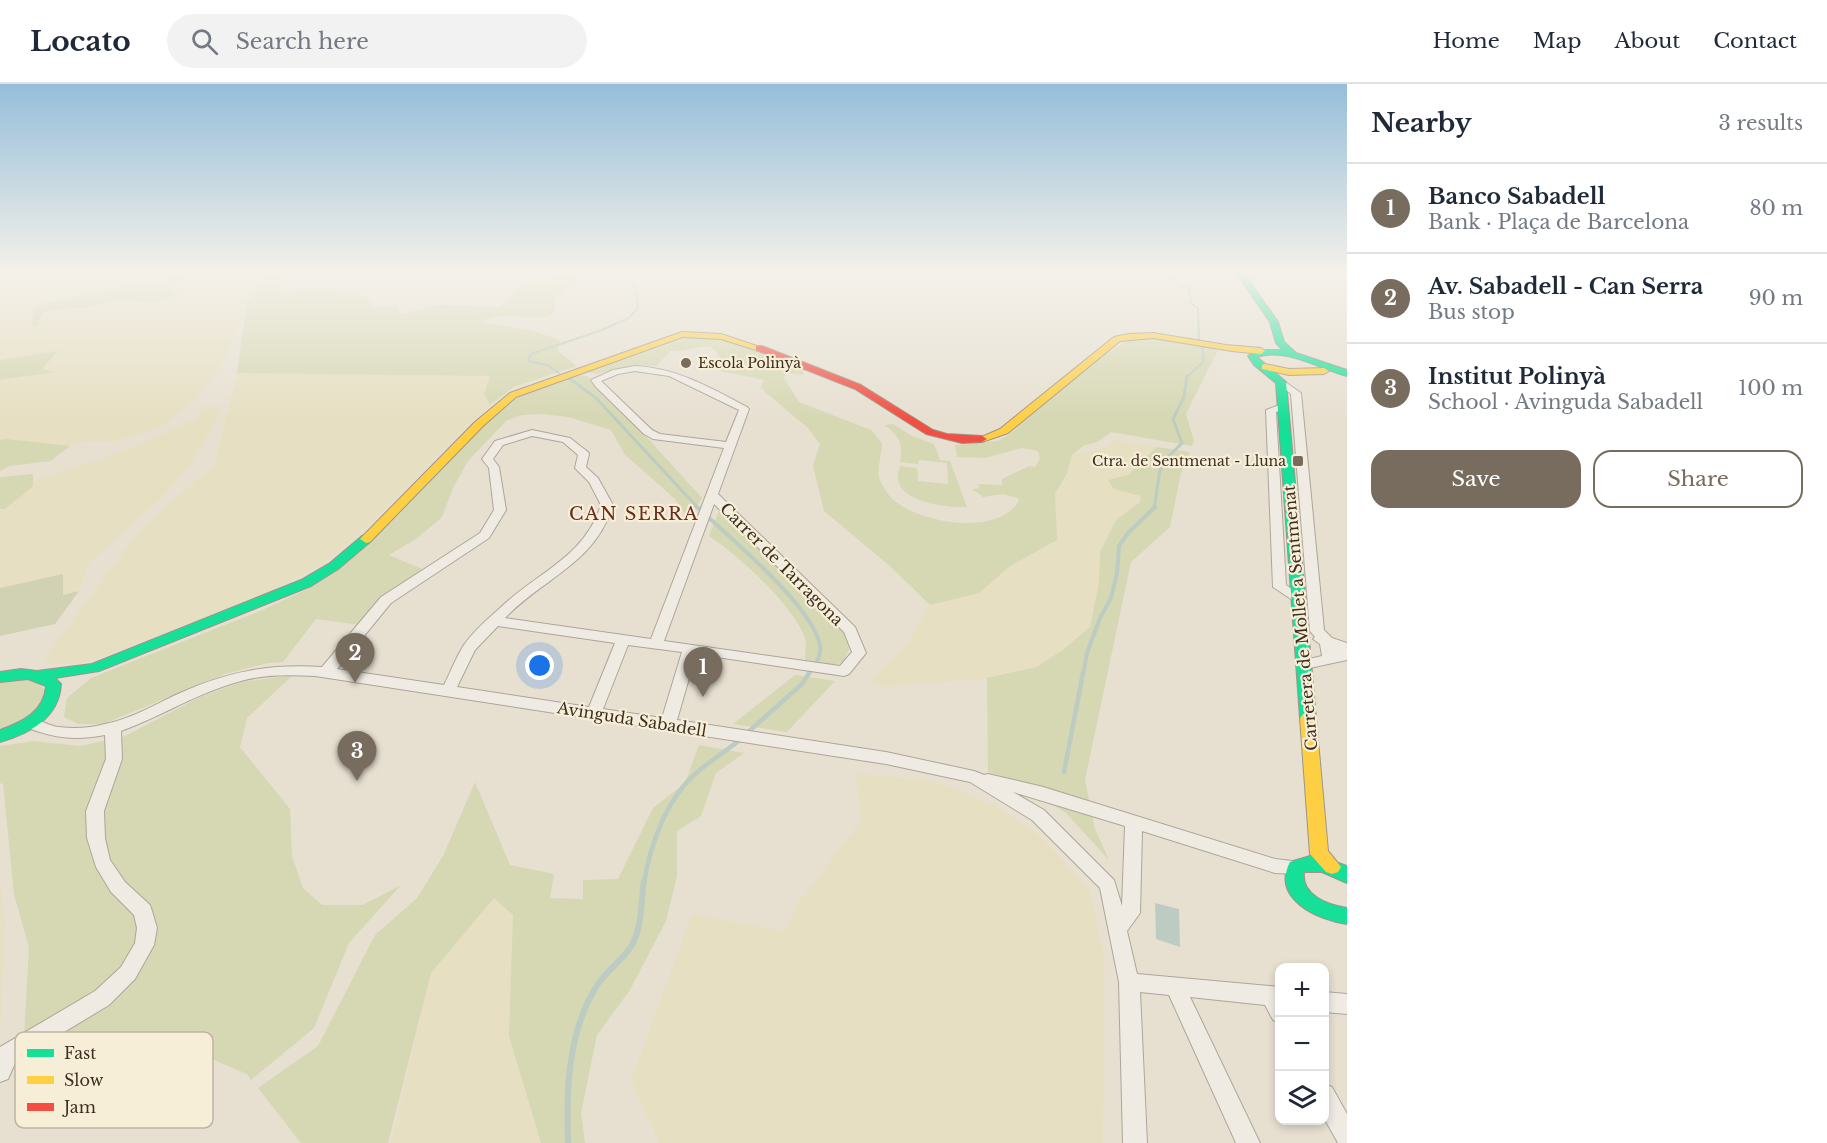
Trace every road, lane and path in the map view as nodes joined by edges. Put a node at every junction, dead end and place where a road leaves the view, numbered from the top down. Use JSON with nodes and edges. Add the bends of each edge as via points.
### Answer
{"nodes":[{"id":1,"x":1273,"y":320,"type":"edge"},
{"id":2,"x":1265,"y":351,"type":"junction"},
{"id":3,"x":1306,"y":366,"type":"junction"},
{"id":4,"x":1347,"y":373,"type":"edge"},
{"id":5,"x":1285,"y":377,"type":"junction"},
{"id":6,"x":730,"y":446,"type":"junction"},
{"id":7,"x":712,"y":495,"type":"junction"},
{"id":8,"x":494,"y":621,"type":"junction"},
{"id":9,"x":1302,"y":633,"type":"junction"},
{"id":10,"x":623,"y":640,"type":"junction"},
{"id":11,"x":1327,"y":641,"type":"junction"},
{"id":12,"x":656,"y":644,"type":"junction"},
{"id":13,"x":1347,"y":648,"type":"edge"},
{"id":14,"x":690,"y":649,"type":"junction"},
{"id":15,"x":1347,"y":655,"type":"edge"},
{"id":16,"x":1330,"y":659,"type":"junction"},
{"id":17,"x":1305,"y":664,"type":"junction"},
{"id":18,"x":94,"y":668,"type":"junction"},
{"id":19,"x":326,"y":672,"type":"junction"},
{"id":20,"x":39,"y":675,"type":"junction"},
{"id":21,"x":0,"y":677,"type":"edge"},
{"id":22,"x":448,"y":691,"type":"junction"},
{"id":23,"x":53,"y":697,"type":"junction"},
{"id":24,"x":594,"y":713,"type":"junction"},
{"id":25,"x":30,"y":723,"type":"junction"},
{"id":26,"x":668,"y":724,"type":"junction"},
{"id":27,"x":113,"y":729,"type":"junction"},
{"id":28,"x":0,"y":736,"type":"edge"},
{"id":29,"x":974,"y":777,"type":"junction"},
{"id":30,"x":1134,"y":822,"type":"junction"},
{"id":31,"x":1305,"y":866,"type":"junction"},
{"id":32,"x":1347,"y":875,"type":"edge"},
{"id":33,"x":1328,"y":913,"type":"junction"},
{"id":34,"x":1347,"y":916,"type":"edge"},
{"id":35,"x":1118,"y":928,"type":"junction"},
{"id":36,"x":1347,"y":930,"type":"edge"},
{"id":37,"x":1129,"y":982,"type":"junction"},
{"id":38,"x":1176,"y":987,"type":"junction"},
{"id":39,"x":1275,"y":1002,"type":"edge"},
{"id":40,"x":1329,"y":1002,"type":"edge"},
{"id":41,"x":1347,"y":1004,"type":"edge"},
{"id":42,"x":50,"y":1032,"type":"edge"},
{"id":43,"x":1329,"y":1104,"type":"edge"},
{"id":44,"x":1347,"y":1136,"type":"edge"},
{"id":45,"x":1135,"y":1142,"type":"edge"},
{"id":46,"x":1248,"y":1143,"type":"edge"}],
"edges":[{"from":1,"to":2,"type":"main road"},
{"from":2,"to":3,"type":"main road","via":[[1293,355]]},
{"from":2,"to":5,"type":"main road","via":[[1264,367]]},
{"from":2,"to":18,"type":"main road","via":[[1154,335],[1122,337],[1004,431],[986,439],[967,441],[928,434],[857,387],[736,339],[705,333],[675,337],[513,395],[479,424],[360,545],[316,578]]},
{"from":3,"to":4,"type":"main road"},
{"from":3,"to":5,"type":"main road"},
{"from":5,"to":9,"type":"main road","name":"Carretera de Mollet a Sentmenat","via":[[1282,407]]},
{"from":5,"to":11,"type":"street","via":[[1296,393],[1317,631]]},
{"from":6,"to":6,"type":"street","via":[[744,409],[663,370],[631,368],[596,380],[657,437]]},
{"from":6,"to":7,"type":"street"},
{"from":7,"to":12,"type":"street"},
{"from":7,"to":14,"type":"street","name":"Carrer de Tarragona","via":[[849,630],[859,653],[844,671]]},
{"from":8,"to":10,"type":"street","name":"Carrer de Tarragona"},
{"from":8,"to":19,"type":"street","via":[[585,547],[601,524],[607,505],[594,480],[579,468],[584,454],[566,440],[532,433],[498,443],[487,459],[494,467],[500,510],[485,535],[386,600]]},
{"from":8,"to":22,"type":"street","via":[[469,648]]},
{"from":9,"to":11,"type":"street"},
{"from":9,"to":17,"type":"main road","name":"Carretera de Mollet a Sentmenat"},
{"from":10,"to":12,"type":"street","name":"Carrer de Tarragona"},
{"from":10,"to":24,"type":"street"},
{"from":11,"to":13,"type":"street"},
{"from":11,"to":16,"type":"street"},
{"from":12,"to":14,"type":"street","name":"Carrer de Tarragona"},
{"from":14,"to":26,"type":"street"},
{"from":15,"to":16,"type":"street"},
{"from":16,"to":17,"type":"street"},
{"from":17,"to":31,"type":"main road","name":"Carretera de Mollet a Sentmenat"},
{"from":18,"to":20,"type":"main road"},
{"from":18,"to":23,"type":"main road"},
{"from":19,"to":22,"type":"street","name":"Avinguda Sabadell"},
{"from":19,"to":27,"type":"street","name":"Avinguda Sabadell","via":[[290,670],[237,676]]},
{"from":20,"to":21,"type":"main road"},
{"from":20,"to":23,"type":"main road","via":[[54,684]]},
{"from":22,"to":24,"type":"street","name":"Avinguda Sabadell"},
{"from":23,"to":25,"type":"main road"},
{"from":24,"to":26,"type":"street","name":"Avinguda Sabadell"},
{"from":25,"to":27,"type":"street","name":"Avinguda Sabadell","via":[[79,735]]},
{"from":25,"to":28,"type":"main road"},
{"from":26,"to":29,"type":"street","name":"Avinguda Sabadell","via":[[886,758]]},
{"from":27,"to":42,"type":"street","via":[[114,759],[95,811],[96,838],[102,862],[118,887],[143,910],[147,928],[144,945],[128,974],[102,998]]},
{"from":29,"to":30,"type":"street","via":[[1043,793]]},
{"from":29,"to":35,"type":"street","name":"Avinguda Sabadell","via":[[1038,815],[1108,885]]},
{"from":30,"to":31,"type":"street","via":[[1275,866]]},
{"from":30,"to":35,"type":"street","via":[[1131,913]]},
{"from":31,"to":32,"type":"main road","via":[[1332,867]]},
{"from":31,"to":33,"type":"main road","via":[[1299,892]]},
{"from":33,"to":34,"type":"main road"},
{"from":33,"to":36,"type":"main road"},
{"from":35,"to":37,"type":"street","name":"Avinguda Sabadell"},
{"from":37,"to":38,"type":"street"},
{"from":37,"to":45,"type":"street","name":"Avinguda Sabadell"},
{"from":38,"to":39,"type":"street"},
{"from":38,"to":46,"type":"street"},
{"from":40,"to":41,"type":"street"},
{"from":43,"to":44,"type":"street"}]}
